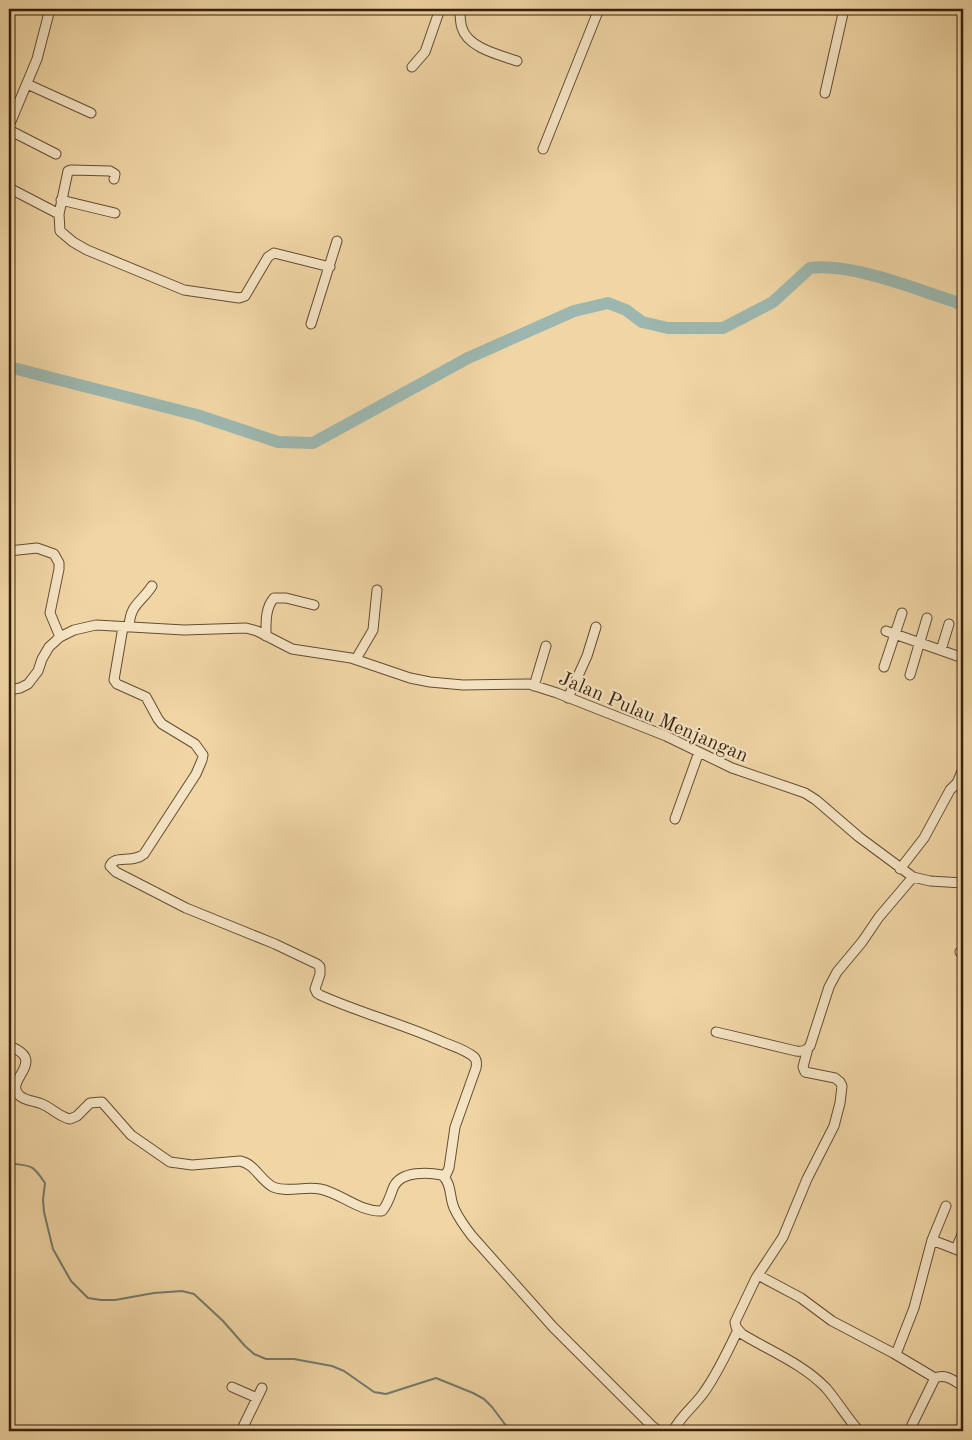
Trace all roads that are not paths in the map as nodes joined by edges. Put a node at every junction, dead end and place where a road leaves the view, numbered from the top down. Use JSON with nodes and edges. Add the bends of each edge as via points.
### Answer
{"nodes":[{"id":1,"x":50,"y":9,"type":"edge"},
{"id":2,"x":440,"y":9,"type":"edge"},
{"id":3,"x":460,"y":9,"type":"edge"},
{"id":4,"x":600,"y":9,"type":"edge"},
{"id":5,"x":844,"y":9,"type":"edge"},
{"id":6,"x":517,"y":61,"type":"dead end"},
{"id":7,"x":412,"y":67,"type":"dead end"},
{"id":8,"x":26,"y":84,"type":"junction"},
{"id":9,"x":825,"y":93,"type":"dead end"},
{"id":10,"x":91,"y":114,"type":"dead end"},
{"id":11,"x":9,"y":126,"type":"edge"},
{"id":12,"x":9,"y":130,"type":"edge"},
{"id":13,"x":543,"y":149,"type":"dead end"},
{"id":14,"x":56,"y":154,"type":"dead end"},
{"id":15,"x":114,"y":179,"type":"dead end"},
{"id":16,"x":9,"y":188,"type":"edge"},
{"id":17,"x":61,"y":200,"type":"junction"},
{"id":18,"x":115,"y":213,"type":"dead end"},
{"id":19,"x":59,"y":214,"type":"junction"},
{"id":20,"x":337,"y":241,"type":"dead end"},
{"id":21,"x":330,"y":267,"type":"junction"},
{"id":22,"x":311,"y":324,"type":"dead end"},
{"id":23,"x":9,"y":550,"type":"edge"},
{"id":24,"x":152,"y":586,"type":"dead end"},
{"id":25,"x":377,"y":590,"type":"dead end"},
{"id":26,"x":314,"y":605,"type":"dead end"},
{"id":27,"x":902,"y":613,"type":"dead end"},
{"id":28,"x":927,"y":618,"type":"dead end"},
{"id":29,"x":948,"y":624,"type":"dead end"},
{"id":30,"x":126,"y":627,"type":"junction"},
{"id":31,"x":596,"y":627,"type":"dead end"},
{"id":32,"x":890,"y":633,"type":"junction"},
{"id":33,"x":266,"y":636,"type":"junction"},
{"id":34,"x":60,"y":637,"type":"junction"},
{"id":35,"x":919,"y":643,"type":"junction"},
{"id":36,"x":546,"y":646,"type":"dead end"},
{"id":37,"x":941,"y":650,"type":"junction"},
{"id":38,"x":963,"y":658,"type":"edge"},
{"id":39,"x":356,"y":659,"type":"junction"},
{"id":40,"x":884,"y":667,"type":"dead end"},
{"id":41,"x":910,"y":675,"type":"dead end"},
{"id":42,"x":534,"y":686,"type":"junction"},
{"id":43,"x":9,"y":690,"type":"edge"},
{"id":44,"x":568,"y":698,"type":"junction"},
{"id":45,"x":699,"y":752,"type":"junction"},
{"id":46,"x":963,"y":770,"type":"edge"},
{"id":47,"x":675,"y":819,"type":"dead end"},
{"id":48,"x":900,"y":869,"type":"junction"},
{"id":49,"x":913,"y":877,"type":"junction"},
{"id":50,"x":963,"y":883,"type":"edge"},
{"id":51,"x":716,"y":1032,"type":"dead end"},
{"id":52,"x":9,"y":1046,"type":"edge"},
{"id":53,"x":808,"y":1048,"type":"junction"},
{"id":54,"x":445,"y":1178,"type":"junction"},
{"id":55,"x":946,"y":1206,"type":"dead end"},
{"id":56,"x":963,"y":1232,"type":"edge"},
{"id":57,"x":932,"y":1240,"type":"junction"},
{"id":58,"x":960,"y":1251,"type":"edge"},
{"id":59,"x":758,"y":1275,"type":"junction"},
{"id":60,"x":738,"y":1330,"type":"junction"},
{"id":61,"x":896,"y":1354,"type":"junction"},
{"id":62,"x":935,"y":1378,"type":"junction"},
{"id":63,"x":963,"y":1386,"type":"edge"},
{"id":64,"x":232,"y":1387,"type":"dead end"},
{"id":65,"x":262,"y":1388,"type":"dead end"},
{"id":66,"x":257,"y":1398,"type":"junction"},
{"id":67,"x":241,"y":1431,"type":"edge"},
{"id":68,"x":659,"y":1431,"type":"edge"},
{"id":69,"x":673,"y":1431,"type":"edge"},
{"id":70,"x":859,"y":1431,"type":"edge"},
{"id":71,"x":909,"y":1431,"type":"edge"}],
"edges":[{"from":1,"to":8,"type":"street","via":[[42,45]]},
{"from":2,"to":7,"type":"street","via":[[424,52]]},
{"from":3,"to":6,"type":"street","via":[[461,27],[469,39]]},
{"from":4,"to":13,"type":"street"},
{"from":5,"to":9,"type":"street"},
{"from":8,"to":10,"type":"street"},
{"from":8,"to":11,"type":"street"},
{"from":12,"to":14,"type":"street"},
{"from":15,"to":17,"type":"street","via":[[115,174],[110,171],[70,170]]},
{"from":16,"to":19,"type":"street"},
{"from":17,"to":18,"type":"street"},
{"from":17,"to":19,"type":"street"},
{"from":19,"to":21,"type":"street","via":[[60,231],[79,246],[190,292],[238,298],[245,296],[268,257],[274,254]]},
{"from":20,"to":21,"type":"street"},
{"from":21,"to":22,"type":"street"},
{"from":23,"to":34,"type":"street","via":[[37,548],[54,554],[59,568],[50,614]]},
{"from":24,"to":30,"type":"street","via":[[135,605]]},
{"from":25,"to":39,"type":"street","via":[[373,630]]},
{"from":26,"to":33,"type":"street","via":[[274,598],[267,612]]},
{"from":27,"to":32,"type":"street"},
{"from":28,"to":35,"type":"street"},
{"from":29,"to":37,"type":"street"},
{"from":30,"to":33,"type":"street","name":"Jalan Pulau Menjangan","via":[[184,630],[246,628]]},
{"from":30,"to":34,"type":"street","name":"Jalan Pulau Menjangan","via":[[89,626]]},
{"from":30,"to":54,"type":"street","via":[[114,680],[146,697],[158,719],[195,744],[203,755],[196,774],[150,847],[136,860],[116,860],[110,866],[186,908],[317,964],[320,974],[315,989],[320,995],[430,1036],[474,1058],[476,1068],[455,1127]]},
{"from":31,"to":44,"type":"street"},
{"from":32,"to":35,"type":"street"},
{"from":32,"to":40,"type":"street"},
{"from":33,"to":39,"type":"street","name":"Jalan Pulau Menjangan","via":[[300,651]]},
{"from":34,"to":43,"type":"street","name":"Jalan Pulau Menjangan","via":[[49,647],[28,684]]},
{"from":35,"to":37,"type":"street"},
{"from":35,"to":41,"type":"street"},
{"from":36,"to":42,"type":"street"},
{"from":37,"to":38,"type":"street"},
{"from":39,"to":42,"type":"street","name":"Jalan Pulau Menjangan","via":[[430,682]]},
{"from":42,"to":44,"type":"street","name":"Jalan Pulau Menjangan"},
{"from":44,"to":45,"type":"street","name":"Jalan Pulau Menjangan"},
{"from":45,"to":47,"type":"street"},
{"from":45,"to":48,"type":"street","name":"Jalan Pulau Menjangan","via":[[732,768],[805,793]]},
{"from":46,"to":48,"type":"street","via":[[924,838]]},
{"from":48,"to":49,"type":"street","name":"Jalan Pulau Menjangan"},
{"from":49,"to":50,"type":"street","name":"Jalan Pulau Menjangan"},
{"from":49,"to":53,"type":"street","via":[[837,972]]},
{"from":51,"to":53,"type":"street","via":[[796,1051]]},
{"from":52,"to":54,"type":"street","via":[[21,1052],[26,1059],[16,1086],[16,1091],[23,1098],[43,1104],[70,1119],[90,1102],[102,1102],[131,1135],[170,1162],[192,1165],[240,1161],[279,1189],[321,1189],[376,1211],[382,1211],[386,1206],[398,1180],[423,1173]]},
{"from":53,"to":59,"type":"street","via":[[803,1067],[805,1072],[840,1082],[839,1110],[783,1237]]},
{"from":54,"to":68,"type":"street","via":[[453,1206],[472,1236],[553,1327]]},
{"from":55,"to":57,"type":"street"},
{"from":56,"to":58,"type":"street"},
{"from":57,"to":58,"type":"street"},
{"from":57,"to":61,"type":"street","via":[[914,1308]]},
{"from":59,"to":60,"type":"street","via":[[735,1322]]},
{"from":59,"to":61,"type":"street","via":[[801,1298],[832,1321]]},
{"from":60,"to":69,"type":"street","via":[[712,1379]]},
{"from":60,"to":70,"type":"street","via":[[818,1381]]},
{"from":61,"to":62,"type":"street"},
{"from":62,"to":63,"type":"street","via":[[948,1377]]},
{"from":62,"to":71,"type":"street"},
{"from":64,"to":66,"type":"street"},
{"from":65,"to":66,"type":"street"},
{"from":66,"to":67,"type":"street"}]}
